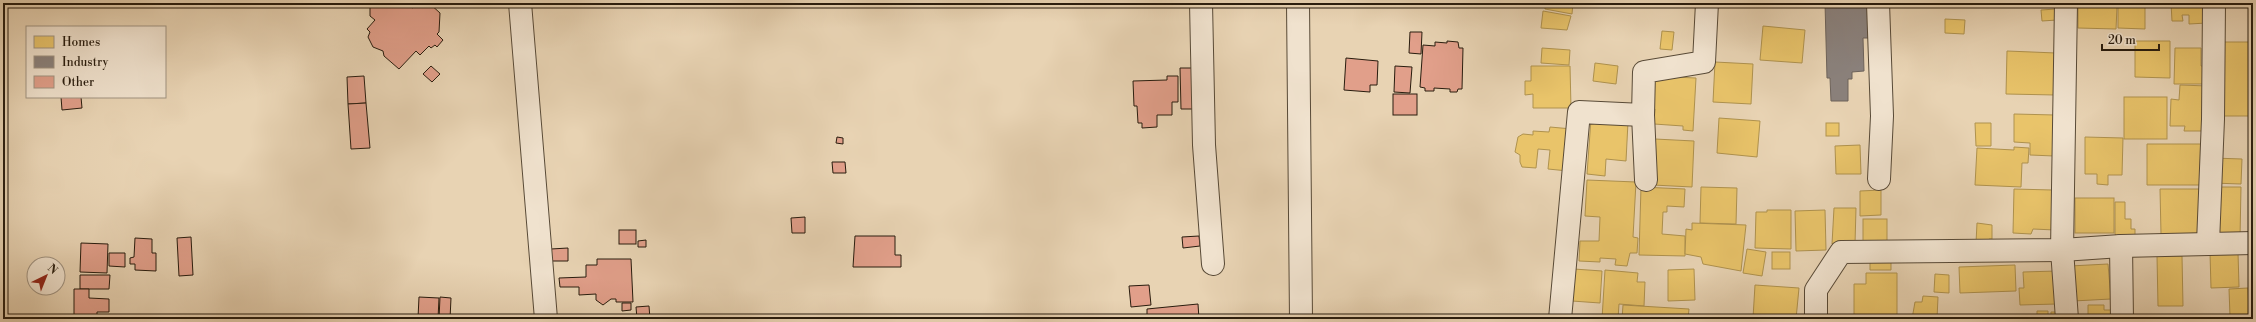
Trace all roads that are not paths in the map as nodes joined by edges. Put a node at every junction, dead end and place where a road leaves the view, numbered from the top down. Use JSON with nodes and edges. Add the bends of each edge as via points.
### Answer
{"nodes":[{"id":1,"x":520,"y":3,"type":"edge"},
{"id":2,"x":1201,"y":3,"type":"edge"},
{"id":3,"x":1298,"y":3,"type":"edge"},
{"id":4,"x":1706,"y":3,"type":"edge"},
{"id":5,"x":1878,"y":3,"type":"edge"},
{"id":6,"x":2066,"y":3,"type":"edge"},
{"id":7,"x":2214,"y":3,"type":"edge"},
{"id":8,"x":1642,"y":115,"type":"junction"},
{"id":9,"x":1879,"y":179,"type":"dead end"},
{"id":10,"x":1646,"y":180,"type":"dead end"},
{"id":11,"x":2208,"y":243,"type":"junction"},
{"id":12,"x":2253,"y":243,"type":"edge"},
{"id":13,"x":2121,"y":246,"type":"junction"},
{"id":14,"x":2062,"y":250,"type":"junction"},
{"id":15,"x":1213,"y":264,"type":"dead end"},
{"id":16,"x":546,"y":319,"type":"edge"},
{"id":17,"x":1301,"y":319,"type":"edge"},
{"id":18,"x":1560,"y":319,"type":"edge"},
{"id":19,"x":1816,"y":319,"type":"edge"},
{"id":20,"x":2067,"y":319,"type":"edge"},
{"id":21,"x":2122,"y":319,"type":"edge"}],
"edges":[{"from":1,"to":16,"type":"street"},
{"from":2,"to":15,"type":"street","via":[[1204,145]]},
{"from":3,"to":17,"type":"street"},
{"from":4,"to":8,"type":"street","via":[[1704,62],[1644,72]]},
{"from":5,"to":9,"type":"street","via":[[1882,116]]},
{"from":6,"to":14,"type":"street"},
{"from":7,"to":11,"type":"street"},
{"from":8,"to":10,"type":"street"},
{"from":8,"to":18,"type":"street","via":[[1579,112]]},
{"from":11,"to":12,"type":"street"},
{"from":11,"to":13,"type":"street"},
{"from":13,"to":14,"type":"street"},
{"from":13,"to":21,"type":"street"},
{"from":14,"to":19,"type":"street","via":[[1841,252],[1816,290]]},
{"from":14,"to":20,"type":"street"}]}
